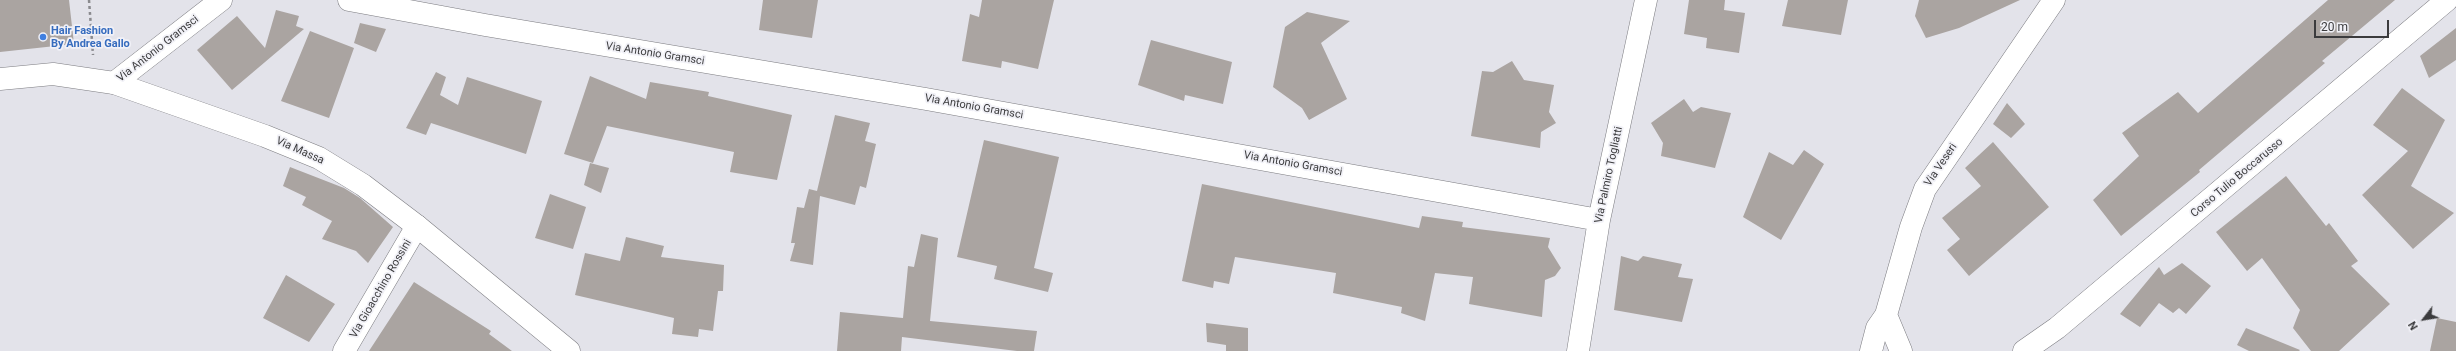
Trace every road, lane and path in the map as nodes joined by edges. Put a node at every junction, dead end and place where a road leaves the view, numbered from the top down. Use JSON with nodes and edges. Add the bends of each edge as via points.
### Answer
{"nodes":[{"id":1,"x":89,"y":0,"type":"edge"},
{"id":2,"x":221,"y":0,"type":"edge"},
{"id":3,"x":349,"y":0,"type":"edge"},
{"id":4,"x":1646,"y":0,"type":"edge"},
{"id":5,"x":2054,"y":0,"type":"edge"},
{"id":6,"x":2447,"y":0,"type":"edge"},
{"id":7,"x":0,"y":79,"type":"edge"},
{"id":8,"x":104,"y":81,"type":"junction"},
{"id":9,"x":1599,"y":220,"type":"junction"},
{"id":10,"x":417,"y":226,"type":"junction"},
{"id":11,"x":1886,"y":315,"type":"junction"},
{"id":12,"x":344,"y":351,"type":"edge"},
{"id":13,"x":569,"y":351,"type":"edge"},
{"id":14,"x":1578,"y":351,"type":"edge"},
{"id":15,"x":1871,"y":351,"type":"edge"},
{"id":16,"x":1901,"y":351,"type":"edge"},
{"id":17,"x":2024,"y":351,"type":"edge"}],
"edges":[{"from":1,"to":8,"type":"path"},
{"from":2,"to":8,"type":"street","name":"Via Antonio Gramsci"},
{"from":3,"to":9,"type":"street","name":"Via Antonio Gramsci","via":[[485,26],[926,99]]},
{"from":4,"to":9,"type":"street","name":"Via Palmiro Togliatti"},
{"from":5,"to":11,"type":"street","name":"Via Veseri","via":[[1925,189],[1911,227]]},
{"from":6,"to":17,"type":"street","name":"Corso Tulio Boccarusso","via":[[2069,318]]},
{"from":7,"to":8,"type":"street","name":"Via Massa","via":[[53,74]]},
{"from":8,"to":10,"type":"street","name":"Via Massa","via":[[265,136],[319,158],[363,185]]},
{"from":9,"to":14,"type":"street","name":"Via Palmiro Togliatti"},
{"from":10,"to":12,"type":"street","name":"Via Gioacchino Rossini"},
{"from":10,"to":13,"type":"street","name":"Via Massa"},
{"from":11,"to":15,"type":"street","name":"Via Veseri","via":[[1877,328]]},
{"from":11,"to":16,"type":"street"}]}
